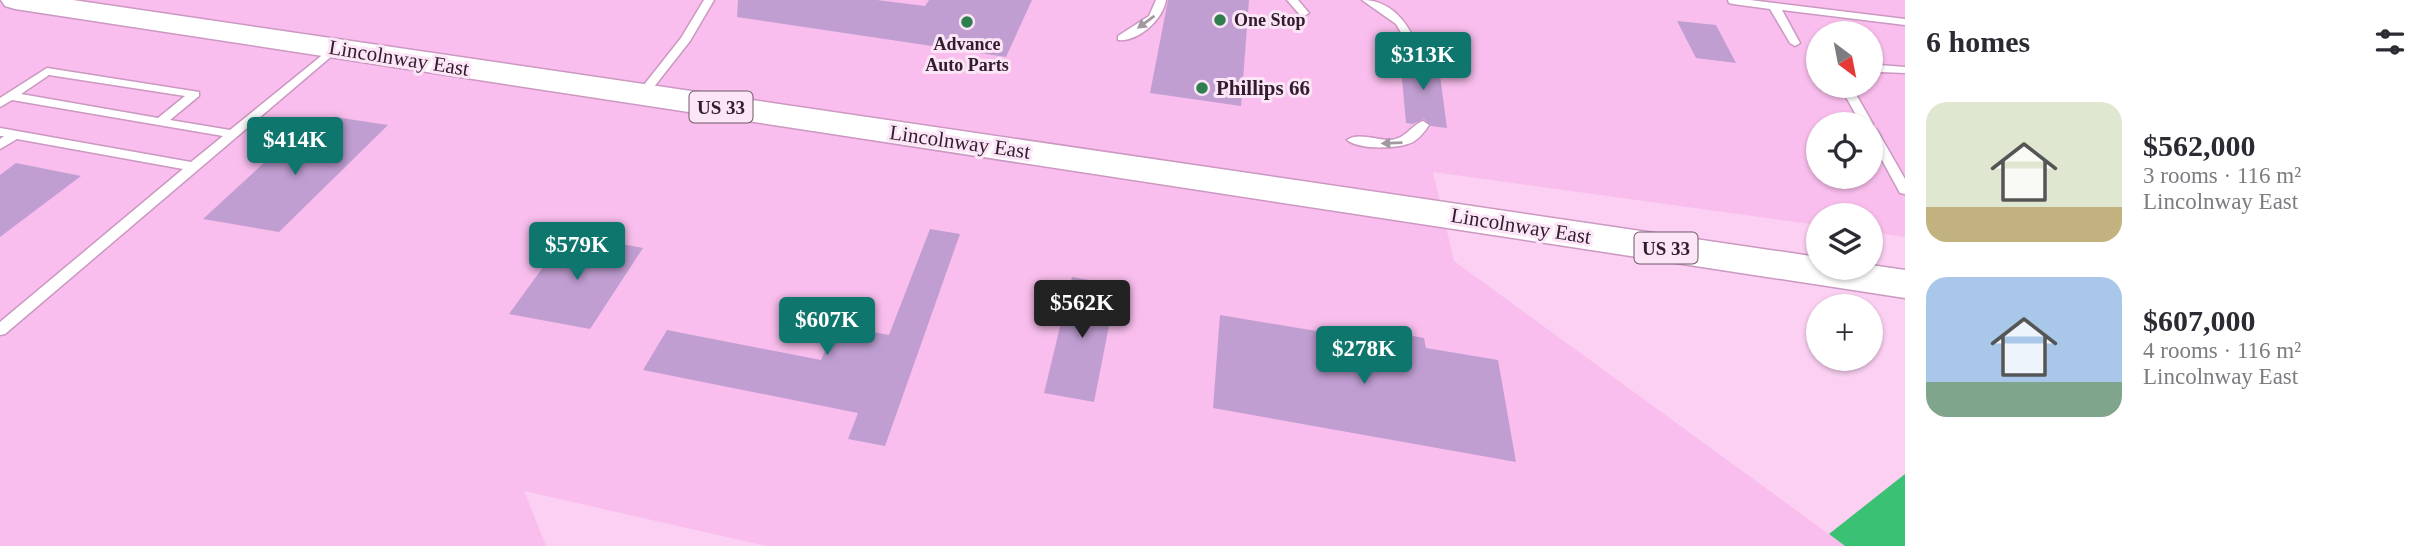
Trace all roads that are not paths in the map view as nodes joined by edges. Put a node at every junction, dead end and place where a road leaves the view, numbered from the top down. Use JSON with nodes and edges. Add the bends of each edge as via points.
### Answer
{"nodes":[{"id":1,"x":15,"y":0,"type":"edge"},
{"id":2,"x":709,"y":0,"type":"edge"},
{"id":3,"x":1161,"y":0,"type":"edge"},
{"id":4,"x":1292,"y":0,"type":"edge"},
{"id":5,"x":1367,"y":0,"type":"edge"},
{"id":6,"x":1733,"y":1,"type":"edge"},
{"id":7,"x":60,"y":3,"type":"edge"},
{"id":8,"x":1774,"y":6,"type":"junction"},
{"id":9,"x":1304,"y":13,"type":"dead end"},
{"id":10,"x":1905,"y":22,"type":"edge"},
{"id":11,"x":1122,"y":38,"type":"dead end"},
{"id":12,"x":1795,"y":43,"type":"dead end"},
{"id":13,"x":336,"y":47,"type":"junction"},
{"id":14,"x":1415,"y":58,"type":"dead end"},
{"id":15,"x":1883,"y":68,"type":"edge"},
{"id":16,"x":1905,"y":70,"type":"edge"},
{"id":17,"x":642,"y":95,"type":"junction"},
{"id":18,"x":5,"y":99,"type":"edge"},
{"id":19,"x":161,"y":121,"type":"junction"},
{"id":20,"x":1423,"y":125,"type":"dead end"},
{"id":21,"x":0,"y":132,"type":"edge"},
{"id":22,"x":15,"y":134,"type":"junction"},
{"id":23,"x":233,"y":134,"type":"junction"},
{"id":24,"x":1353,"y":140,"type":"dead end"},
{"id":25,"x":0,"y":145,"type":"edge"},
{"id":26,"x":1883,"y":151,"type":"edge"},
{"id":27,"x":195,"y":167,"type":"junction"},
{"id":28,"x":1905,"y":190,"type":"edge"},
{"id":29,"x":1905,"y":284,"type":"edge"},
{"id":30,"x":0,"y":330,"type":"edge"}],
"edges":[{"from":1,"to":7,"type":"highway","name":"Lincolnway East","number":"US 33"},
{"from":2,"to":17,"type":"lane","via":[[686,39]]},
{"from":3,"to":11,"type":"lane","one_way":true,"via":[[1153,20]]},
{"from":4,"to":9,"type":"lane"},
{"from":5,"to":14,"type":"lane","via":[[1402,22]]},
{"from":6,"to":8,"type":"lane"},
{"from":7,"to":13,"type":"highway","name":"Lincolnway East","number":"US 33"},
{"from":8,"to":10,"type":"lane"},
{"from":8,"to":12,"type":"lane"},
{"from":13,"to":17,"type":"highway","name":"Lincolnway East","number":"US 33"},
{"from":13,"to":23,"type":"lane"},
{"from":15,"to":16,"type":"lane"},
{"from":17,"to":29,"type":"highway","name":"Lincolnway East","number":"US 33"},
{"from":18,"to":19,"type":"lane"},
{"from":18,"to":19,"type":"lane","via":[[47,71],[195,94]]},
{"from":19,"to":23,"type":"lane"},
{"from":20,"to":24,"type":"lane","one_way":true,"via":[[1416,137],[1406,142]]},
{"from":21,"to":22,"type":"lane"},
{"from":22,"to":25,"type":"lane"},
{"from":22,"to":27,"type":"lane"},
{"from":23,"to":27,"type":"lane"},
{"from":26,"to":28,"type":"lane"},
{"from":27,"to":30,"type":"lane"}]}
